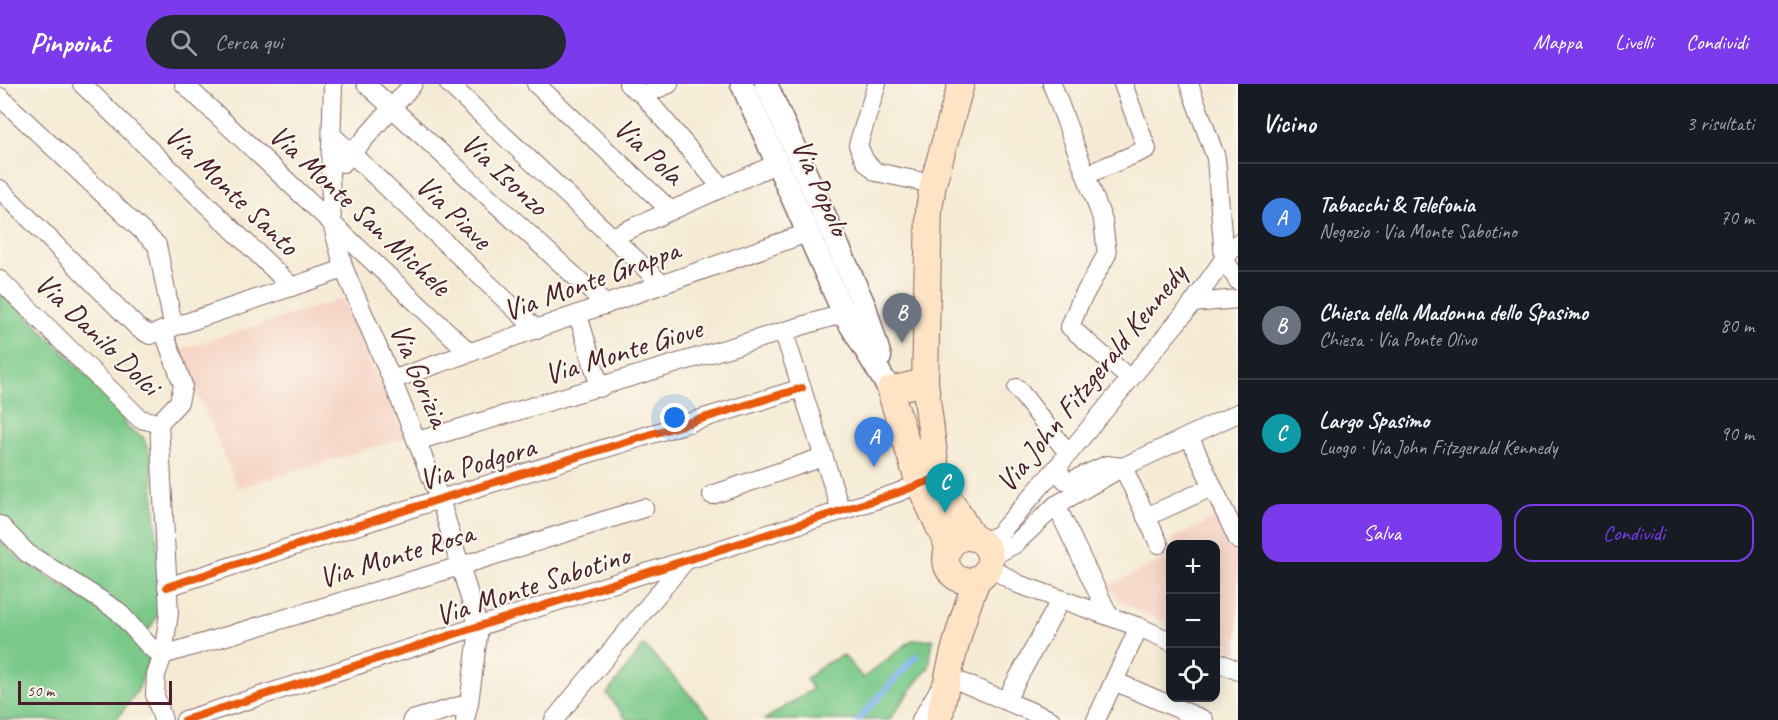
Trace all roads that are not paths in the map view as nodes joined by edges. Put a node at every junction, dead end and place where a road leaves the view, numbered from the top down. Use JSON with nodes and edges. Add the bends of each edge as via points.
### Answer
{"nodes":[{"id":1,"x":82,"y":84,"type":"edge"},
{"id":2,"x":184,"y":84,"type":"edge"},
{"id":3,"x":333,"y":84,"type":"edge"},
{"id":4,"x":366,"y":84,"type":"edge"},
{"id":5,"x":413,"y":84,"type":"edge"},
{"id":6,"x":449,"y":84,"type":"edge"},
{"id":7,"x":536,"y":84,"type":"edge"},
{"id":8,"x":628,"y":84,"type":"edge"},
{"id":9,"x":669,"y":84,"type":"edge"},
{"id":10,"x":742,"y":84,"type":"edge"},
{"id":11,"x":766,"y":84,"type":"edge"},
{"id":12,"x":877,"y":84,"type":"edge"},
{"id":13,"x":961,"y":84,"type":"edge"},
{"id":14,"x":1052,"y":84,"type":"edge"},
{"id":15,"x":1123,"y":84,"type":"edge"},
{"id":16,"x":1189,"y":84,"type":"edge"},
{"id":17,"x":641,"y":90,"type":"edge"},
{"id":18,"x":0,"y":97,"type":"edge"},
{"id":19,"x":392,"y":108,"type":"junction"},
{"id":20,"x":333,"y":136,"type":"junction"},
{"id":21,"x":351,"y":153,"type":"junction"},
{"id":22,"x":778,"y":163,"type":"junction"},
{"id":23,"x":1086,"y":175,"type":"junction"},
{"id":24,"x":330,"y":177,"type":"junction"},
{"id":25,"x":933,"y":184,"type":"junction"},
{"id":26,"x":722,"y":188,"type":"junction"},
{"id":27,"x":0,"y":189,"type":"edge"},
{"id":28,"x":670,"y":210,"type":"junction"},
{"id":29,"x":332,"y":223,"type":"junction"},
{"id":30,"x":810,"y":232,"type":"junction"},
{"id":31,"x":612,"y":237,"type":"junction"},
{"id":32,"x":1238,"y":243,"type":"edge"},
{"id":33,"x":1224,"y":259,"type":"junction"},
{"id":34,"x":344,"y":269,"type":"junction"},
{"id":35,"x":0,"y":280,"type":"edge"},
{"id":36,"x":1238,"y":280,"type":"edge"},
{"id":37,"x":662,"y":285,"type":"junction"},
{"id":38,"x":292,"y":287,"type":"junction"},
{"id":39,"x":1238,"y":299,"type":"edge"},
{"id":40,"x":1193,"y":303,"type":"junction"},
{"id":41,"x":606,"y":305,"type":"junction"},
{"id":42,"x":855,"y":310,"type":"junction"},
{"id":43,"x":578,"y":315,"type":"junction"},
{"id":44,"x":168,"y":328,"type":"junction"},
{"id":45,"x":537,"y":330,"type":"junction"},
{"id":46,"x":784,"y":333,"type":"junction"},
{"id":47,"x":470,"y":353,"type":"junction"},
{"id":48,"x":1130,"y":378,"type":"junction"},
{"id":49,"x":392,"y":380,"type":"junction"},
{"id":50,"x":926,"y":382,"type":"junction"},
{"id":51,"x":600,"y":388,"type":"junction"},
{"id":52,"x":802,"y":388,"type":"junction"},
{"id":53,"x":1017,"y":388,"type":"dead end"},
{"id":54,"x":890,"y":390,"type":"junction"},
{"id":55,"x":1238,"y":413,"type":"edge"},
{"id":56,"x":159,"y":423,"type":"junction"},
{"id":57,"x":1189,"y":436,"type":"junction"},
{"id":58,"x":417,"y":441,"type":"junction"},
{"id":59,"x":823,"y":457,"type":"junction"},
{"id":60,"x":1063,"y":459,"type":"junction"},
{"id":61,"x":1124,"y":467,"type":"junction"},
{"id":62,"x":928,"y":481,"type":"junction"},
{"id":63,"x":1212,"y":487,"type":"junction"},
{"id":64,"x":712,"y":495,"type":"dead end"},
{"id":65,"x":440,"y":500,"type":"junction"},
{"id":66,"x":1056,"y":505,"type":"junction"},
{"id":67,"x":644,"y":508,"type":"dead end"},
{"id":68,"x":841,"y":511,"type":"junction"},
{"id":69,"x":1146,"y":517,"type":"junction"},
{"id":70,"x":0,"y":525,"type":"edge"},
{"id":71,"x":1238,"y":540,"type":"edge"},
{"id":72,"x":1159,"y":544,"type":"dead end"},
{"id":73,"x":686,"y":560,"type":"junction"},
{"id":74,"x":949,"y":560,"type":"junction"},
{"id":75,"x":986,"y":560,"type":"junction"},
{"id":76,"x":460,"y":566,"type":"junction"},
{"id":77,"x":167,"y":587,"type":"junction"},
{"id":78,"x":1061,"y":599,"type":"junction"},
{"id":79,"x":1109,"y":616,"type":"junction"},
{"id":80,"x":1139,"y":627,"type":"junction"},
{"id":81,"x":479,"y":628,"type":"junction"},
{"id":82,"x":1166,"y":639,"type":"edge"},
{"id":83,"x":163,"y":655,"type":"junction"},
{"id":84,"x":1220,"y":663,"type":"edge"},
{"id":85,"x":1238,"y":671,"type":"edge"},
{"id":86,"x":947,"y":676,"type":"junction"},
{"id":87,"x":1114,"y":681,"type":"junction"},
{"id":88,"x":1006,"y":700,"type":"junction"},
{"id":89,"x":467,"y":711,"type":"edge"},
{"id":90,"x":163,"y":720,"type":"edge"},
{"id":91,"x":185,"y":720,"type":"edge"},
{"id":92,"x":412,"y":720,"type":"edge"},
{"id":93,"x":554,"y":720,"type":"edge"},
{"id":94,"x":921,"y":720,"type":"edge"},
{"id":95,"x":939,"y":720,"type":"edge"},
{"id":96,"x":1051,"y":720,"type":"edge"},
{"id":97,"x":1096,"y":720,"type":"edge"},
{"id":98,"x":1204,"y":720,"type":"edge"}],
"edges":[{"from":1,"to":38,"type":"street","name":"Via Monte Santo"},
{"from":2,"to":29,"type":"street","name":"Via Monte San Michele"},
{"from":3,"to":20,"type":"street","name":"Via Gorizia"},
{"from":4,"to":19,"type":"street","name":"Via Isonzo"},
{"from":5,"to":19,"type":"street"},
{"from":6,"to":31,"type":"street"},
{"from":7,"to":28,"type":"street","name":"Via Pola"},
{"from":8,"to":17,"type":"street"},
{"from":9,"to":17,"type":"street"},
{"from":10,"to":22,"type":"street","name":"Via Popolo"},
{"from":11,"to":42,"type":"street","name":"Via Popolo"},
{"from":12,"to":25,"type":"street","via":[[858,146],[865,161],[876,172]]},
{"from":13,"to":25,"type":"main road"},
{"from":14,"to":23,"type":"street"},
{"from":15,"to":23,"type":"street","via":[[1147,149]]},
{"from":16,"to":33,"type":"street","via":[[1216,158]]},
{"from":17,"to":26,"type":"street"},
{"from":18,"to":44,"type":"street","via":[[157,245]]},
{"from":19,"to":21,"type":"street"},
{"from":19,"to":41,"type":"street","name":"Via Isonzo"},
{"from":20,"to":21,"type":"street","name":"Via Piave"},
{"from":20,"to":24,"type":"street","name":"Via Gorizia"},
{"from":21,"to":24,"type":"street"},
{"from":21,"to":45,"type":"street","name":"Via Piave"},
{"from":22,"to":26,"type":"street"},
{"from":22,"to":30,"type":"street","name":"Via Popolo"},
{"from":23,"to":48,"type":"street","via":[[1103,221],[1107,254],[1070,327]]},
{"from":24,"to":29,"type":"street","name":"Via Gorizia"},
{"from":25,"to":50,"type":"main road","via":[[929,209]]},
{"from":26,"to":28,"type":"street"},
{"from":27,"to":44,"type":"street","via":[[138,328],[150,335]]},
{"from":28,"to":31,"type":"street"},
{"from":29,"to":34,"type":"street","name":"Via Gorizia"},
{"from":29,"to":47,"type":"street","name":"Via Monte San Michele"},
{"from":30,"to":37,"type":"street","name":"Via Monte Grappa"},
{"from":30,"to":42,"type":"street","name":"Via Popolo"},
{"from":31,"to":37,"type":"street"},
{"from":32,"to":33,"type":"street","name":"Via John Fitzgerald Kennedy"},
{"from":33,"to":36,"type":"street"},
{"from":33,"to":40,"type":"street","name":"Via John Fitzgerald Kennedy"},
{"from":34,"to":38,"type":"street"},
{"from":34,"to":49,"type":"street","name":"Via Gorizia"},
{"from":35,"to":56,"type":"street","name":"Via Danilo Dolci","via":[[140,419]]},
{"from":37,"to":41,"type":"street","name":"Via Monte Grappa"},
{"from":38,"to":44,"type":"street"},
{"from":39,"to":40,"type":"street"},
{"from":40,"to":48,"type":"street","name":"Via John Fitzgerald Kennedy"},
{"from":41,"to":43,"type":"street","name":"Via Monte Grappa"},
{"from":42,"to":46,"type":"street","name":"Via Monte Giove"},
{"from":42,"to":54,"type":"street"},
{"from":43,"to":45,"type":"street","name":"Via Monte Grappa"},
{"from":43,"to":51,"type":"street"},
{"from":44,"to":56,"type":"street","via":[[183,385],[178,402]]},
{"from":45,"to":47,"type":"street","name":"Via Monte Grappa"},
{"from":46,"to":51,"type":"street","name":"Via Monte Giove"},
{"from":46,"to":52,"type":"street"},
{"from":47,"to":49,"type":"street","name":"Via Monte Grappa"},
{"from":48,"to":60,"type":"street","name":"Via John Fitzgerald Kennedy"},
{"from":49,"to":58,"type":"street","name":"Via Gorizia"},
{"from":50,"to":54,"type":"main road"},
{"from":50,"to":62,"type":"main road"},
{"from":51,"to":58,"type":"street","name":"Via Monte Giove"},
{"from":52,"to":59,"type":"street"},
{"from":52,"to":65,"type":"street","name":"Via Podgora"},
{"from":53,"to":60,"type":"street"},
{"from":54,"to":62,"type":"main road"},
{"from":55,"to":57,"type":"street"},
{"from":56,"to":77,"type":"street"},
{"from":57,"to":61,"type":"street"},
{"from":57,"to":63,"type":"street"},
{"from":58,"to":65,"type":"street","name":"Via Gorizia"},
{"from":59,"to":64,"type":"street"},
{"from":59,"to":68,"type":"street"},
{"from":60,"to":61,"type":"street","via":[[1060,474],[1071,481],[1107,465]]},
{"from":60,"to":75,"type":"street","name":"Via John Fitzgerald Kennedy","via":[[999,534]]},
{"from":61,"to":66,"type":"street"},
{"from":61,"to":69,"type":"street"},
{"from":62,"to":68,"type":"street","name":"Via Monte Sabotino"},
{"from":62,"to":74,"type":"main road"},
{"from":62,"to":75,"type":"main road"},
{"from":63,"to":69,"type":"street"},
{"from":63,"to":71,"type":"street"},
{"from":65,"to":76,"type":"street","name":"Via Gorizia"},
{"from":65,"to":77,"type":"street","name":"Via Podgora"},
{"from":66,"to":75,"type":"street","via":[[1015,544]]},
{"from":66,"to":79,"type":"street"},
{"from":67,"to":76,"type":"street","name":"Via Monte Rosa"},
{"from":68,"to":73,"type":"street","name":"Via Monte Sabotino"},
{"from":69,"to":72,"type":"street"},
{"from":70,"to":83,"type":"street","via":[[27,553],[118,611]]},
{"from":73,"to":81,"type":"street","name":"Via Monte Sabotino"},
{"from":73,"to":93,"type":"street"},
{"from":74,"to":75,"type":"main road","via":[[954,575],[966,580]]},
{"from":74,"to":75,"type":"main road","via":[[959,539]]},
{"from":74,"to":86,"type":"main road","via":[[953,600]]},
{"from":75,"to":78,"type":"street","via":[[1018,584]]},
{"from":75,"to":86,"type":"main road","via":[[971,594]]},
{"from":76,"to":81,"type":"street","name":"Via Gorizia"},
{"from":76,"to":83,"type":"street","name":"Via Monte Rosa"},
{"from":77,"to":83,"type":"street","via":[[169,613]]},
{"from":78,"to":79,"type":"street"},
{"from":78,"to":88,"type":"street"},
{"from":79,"to":80,"type":"street"},
{"from":80,"to":82,"type":"street"},
{"from":80,"to":87,"type":"street"},
{"from":81,"to":89,"type":"street","name":"Via Gorizia"},
{"from":81,"to":91,"type":"street","name":"Via Monte Sabotino"},
{"from":83,"to":90,"type":"street","via":[[155,695]]},
{"from":84,"to":85,"type":"street"},
{"from":86,"to":88,"type":"street"},
{"from":86,"to":94,"type":"street"},
{"from":86,"to":95,"type":"main road"},
{"from":87,"to":97,"type":"street"},
{"from":87,"to":98,"type":"street"},
{"from":88,"to":96,"type":"street"},
{"from":89,"to":92,"type":"street"}]}
